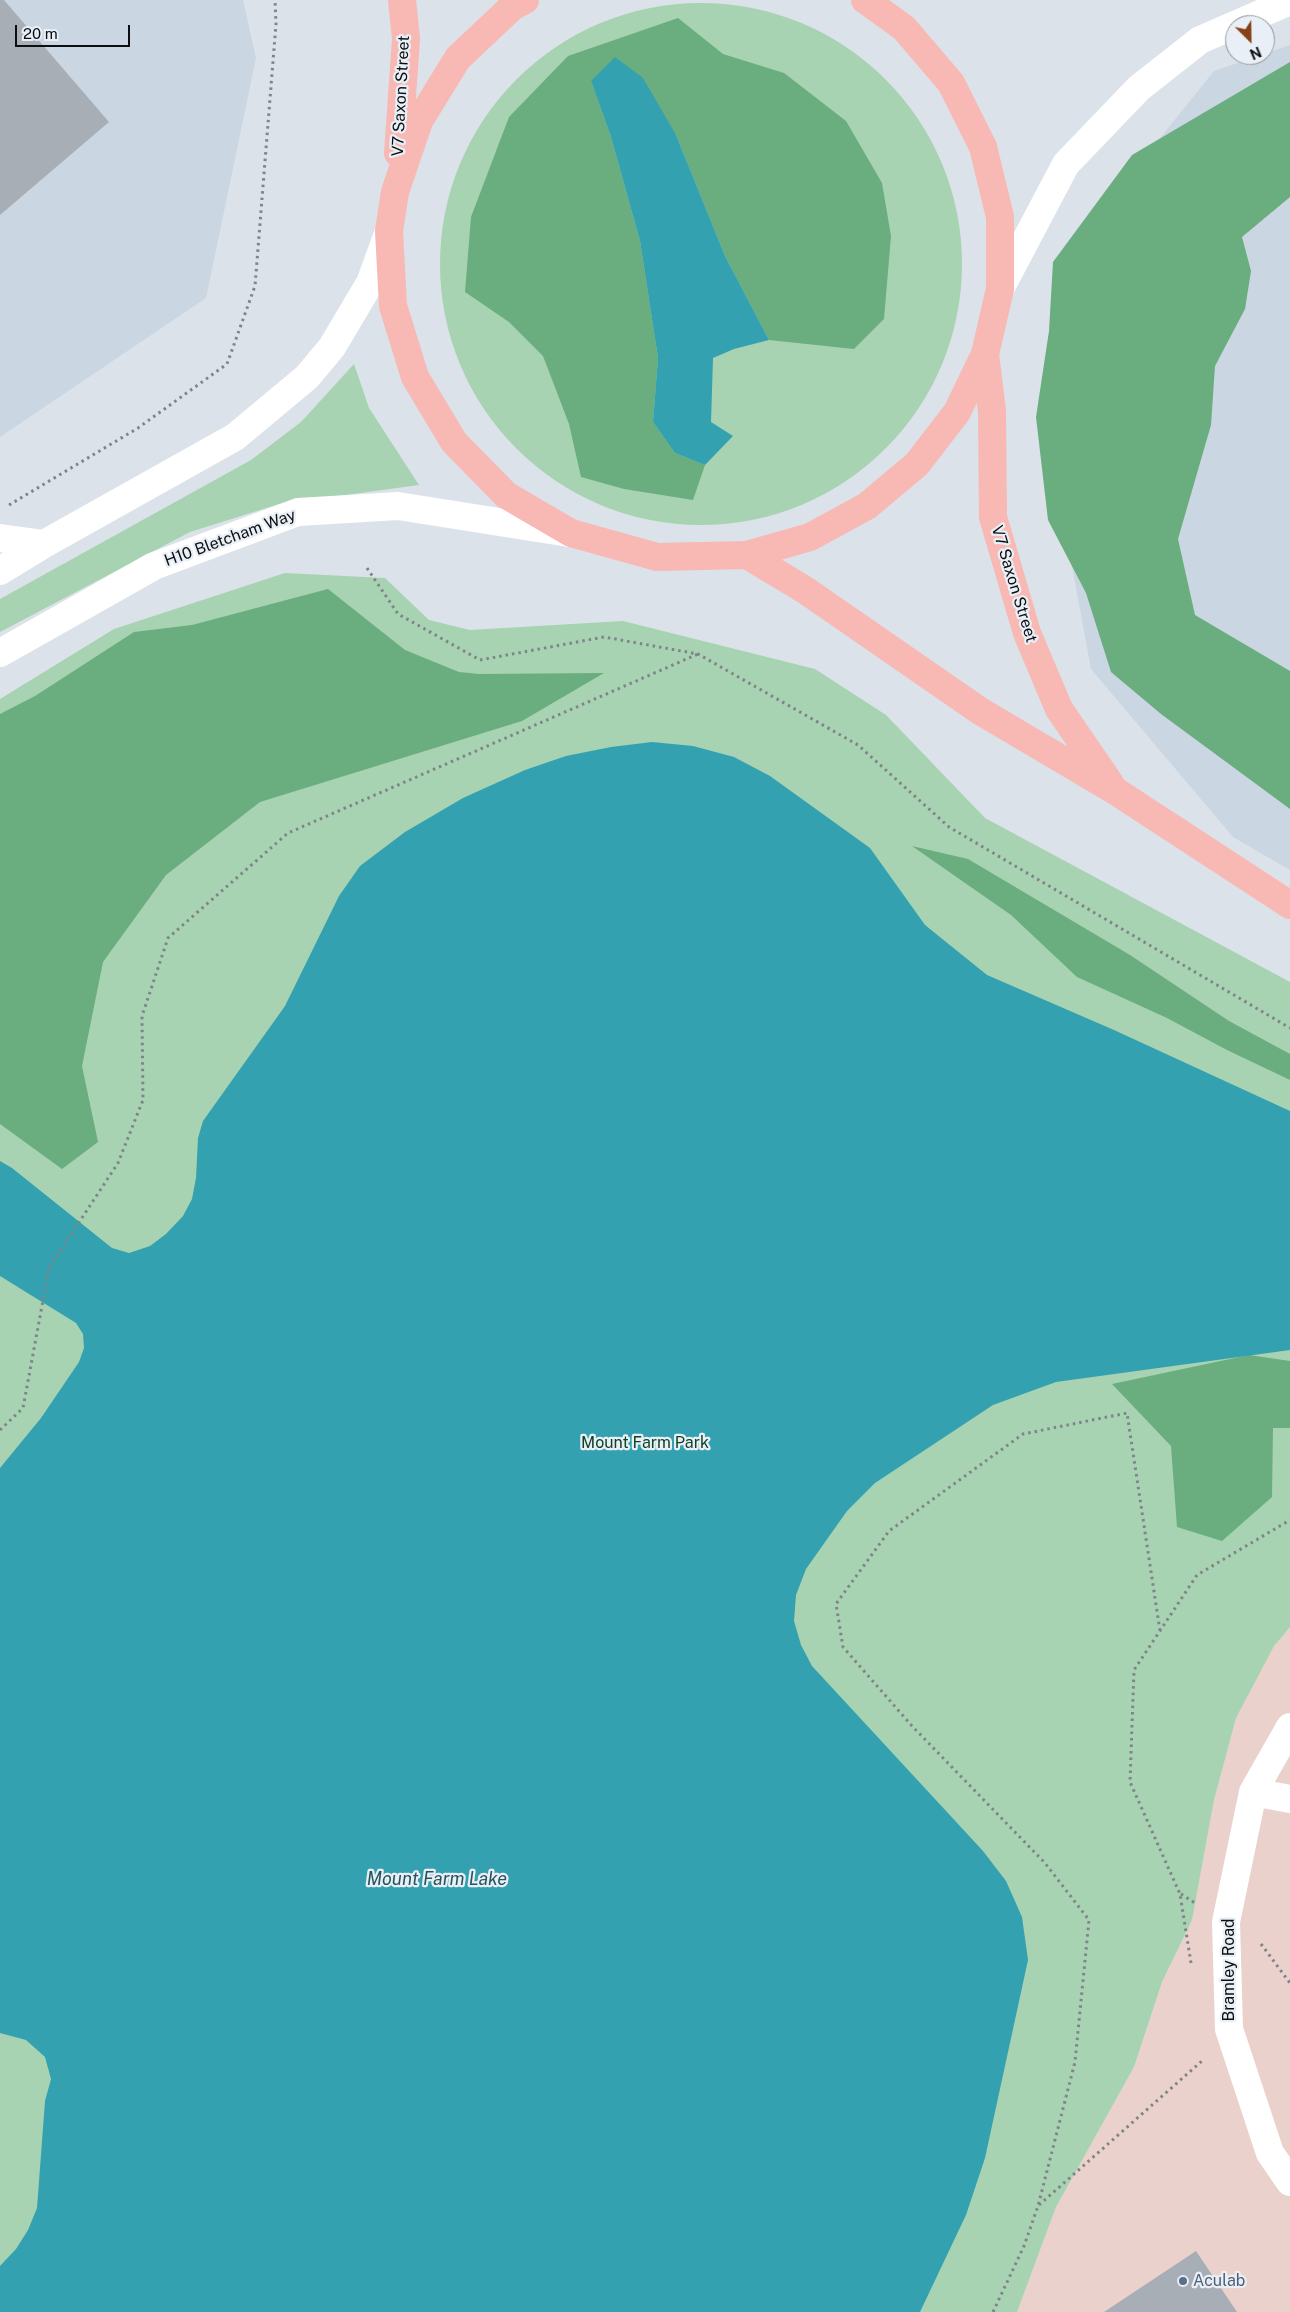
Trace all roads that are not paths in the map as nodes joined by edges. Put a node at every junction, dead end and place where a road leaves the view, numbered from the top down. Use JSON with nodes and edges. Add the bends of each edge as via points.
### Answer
{"nodes":[{"id":1,"x":402,"y":0,"type":"edge"},
{"id":2,"x":525,"y":0,"type":"edge"},
{"id":3,"x":866,"y":0,"type":"edge"},
{"id":4,"x":1290,"y":1,"type":"edge"},
{"id":5,"x":395,"y":192,"type":"junction"},
{"id":6,"x":389,"y":231,"type":"junction"},
{"id":7,"x":1000,"y":289,"type":"junction"},
{"id":8,"x":985,"y":354,"type":"junction"},
{"id":9,"x":571,"y":533,"type":"junction"},
{"id":10,"x":0,"y":538,"type":"edge"},
{"id":11,"x":44,"y":544,"type":"junction"},
{"id":12,"x":747,"y":555,"type":"junction"},
{"id":13,"x":0,"y":571,"type":"edge"},
{"id":14,"x":0,"y":653,"type":"edge"},
{"id":15,"x":1117,"y":792,"type":"junction"},
{"id":16,"x":1290,"y":905,"type":"edge"},
{"id":17,"x":1290,"y":1727,"type":"edge"},
{"id":18,"x":1254,"y":1792,"type":"junction"},
{"id":19,"x":1290,"y":1799,"type":"edge"},
{"id":20,"x":1290,"y":2182,"type":"edge"}],
"edges":[{"from":1,"to":5,"type":"main road","name":"V7 Saxon Street","via":[[406,39]]},
{"from":2,"to":5,"type":"main road","via":[[512,7],[458,58],[419,121]]},
{"from":3,"to":7,"type":"main road","via":[[904,28],[951,83],[984,147],[1000,217]]},
{"from":4,"to":7,"type":"street","via":[[1200,40],[1139,88],[1066,164]]},
{"from":5,"to":6,"type":"main road"},
{"from":6,"to":9,"type":"main road","via":[[393,306],[415,377],[454,442],[506,494]]},
{"from":6,"to":11,"type":"street","via":[[370,283],[332,346],[307,377],[236,438]]},
{"from":7,"to":8,"type":"main road"},
{"from":8,"to":12,"type":"main road","via":[[957,412],[917,464],[867,506],[843,520],[810,537]]},
{"from":8,"to":15,"type":"main road","name":"V7 Saxon Street","via":[[992,411],[993,517],[1027,633],[1059,709]]},
{"from":9,"to":12,"type":"main road","via":[[657,557]]},
{"from":9,"to":14,"type":"street","name":"H10 Bletcham Way","via":[[398,506],[298,512],[154,566]]},
{"from":10,"to":11,"type":"street"},
{"from":11,"to":13,"type":"street"},
{"from":12,"to":15,"type":"main road","name":"V7 Saxon Street","via":[[805,590],[980,711]]},
{"from":15,"to":16,"type":"main road","name":"V7 Saxon Street"},
{"from":17,"to":18,"type":"street","name":"Bramley Road"},
{"from":18,"to":19,"type":"street"},
{"from":18,"to":20,"type":"street","name":"Bramley Road","via":[[1226,1922],[1229,2030],[1270,2153]]}]}
